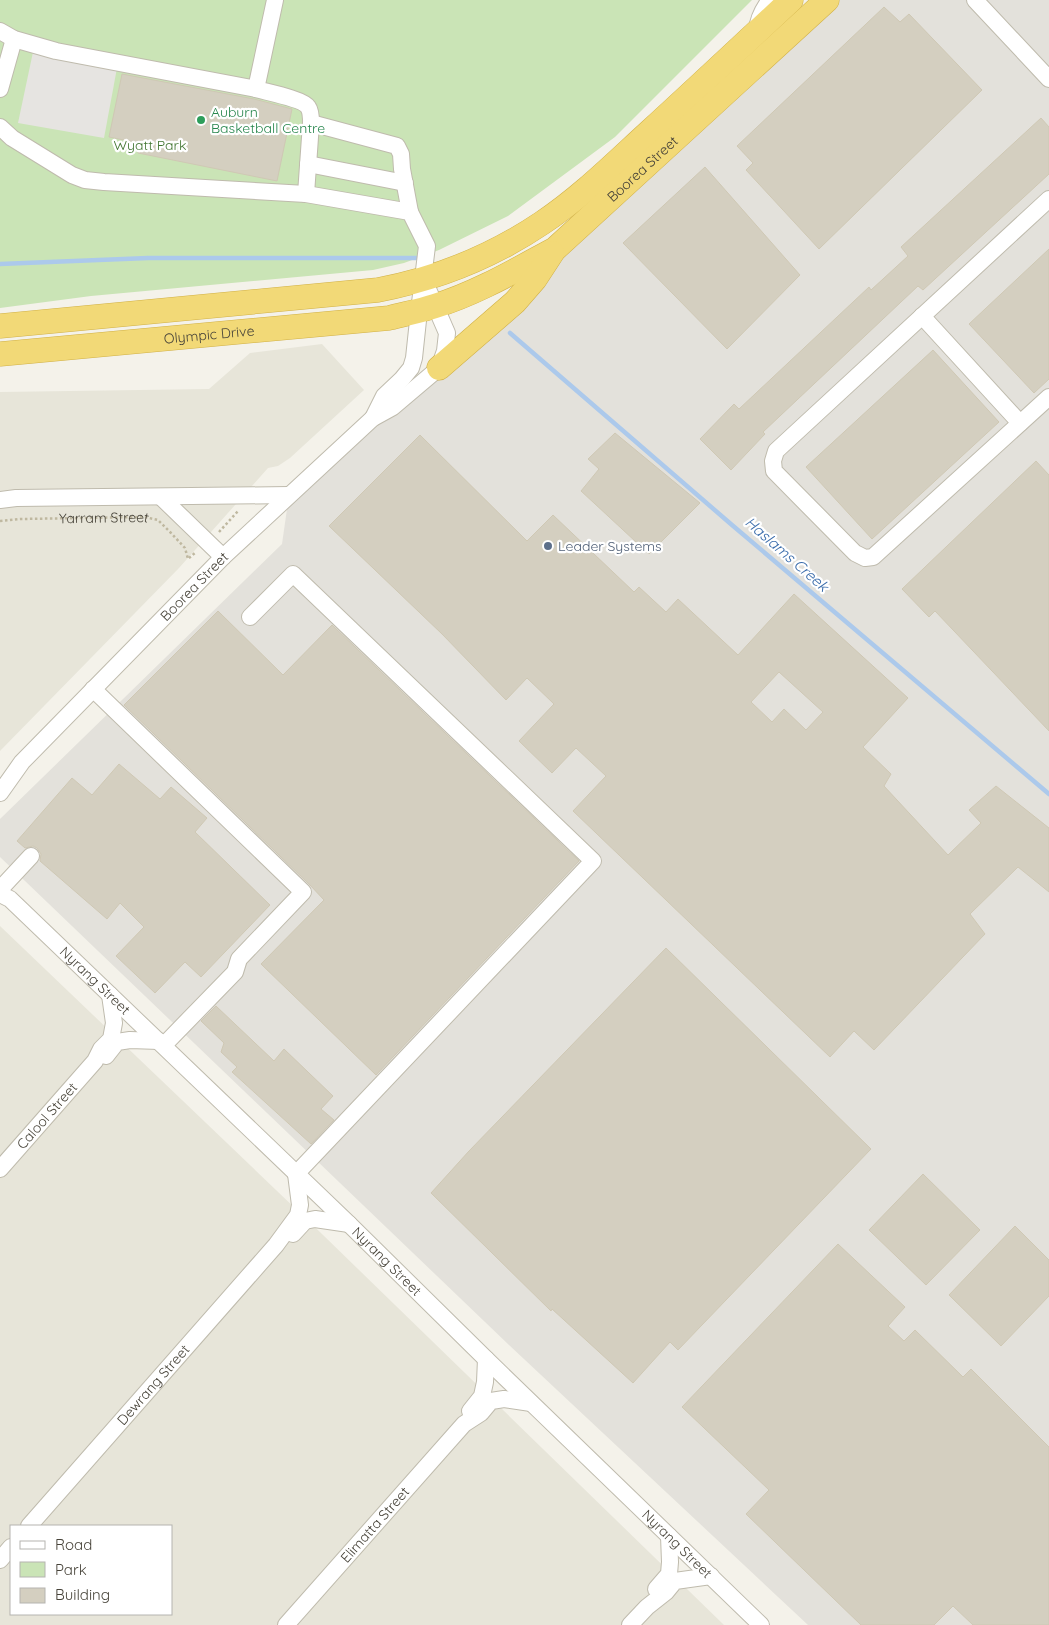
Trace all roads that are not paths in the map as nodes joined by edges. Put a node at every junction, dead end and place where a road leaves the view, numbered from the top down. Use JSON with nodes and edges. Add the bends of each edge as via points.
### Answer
{"nodes":[{"id":1,"x":275,"y":0,"type":"edge"},
{"id":2,"x":770,"y":0,"type":"edge"},
{"id":3,"x":792,"y":0,"type":"edge"},
{"id":4,"x":828,"y":0,"type":"edge"},
{"id":5,"x":975,"y":0,"type":"edge"},
{"id":6,"x":756,"y":32,"type":"junction"},
{"id":7,"x":7,"y":35,"type":"edge"},
{"id":8,"x":1049,"y":79,"type":"edge"},
{"id":9,"x":0,"y":89,"type":"edge"},
{"id":10,"x":256,"y":89,"type":"junction"},
{"id":11,"x":311,"y":123,"type":"junction"},
{"id":12,"x":0,"y":127,"type":"edge"},
{"id":13,"x":308,"y":164,"type":"junction"},
{"id":14,"x":405,"y":183,"type":"junction"},
{"id":15,"x":306,"y":194,"type":"junction"},
{"id":16,"x":1049,"y":199,"type":"edge"},
{"id":17,"x":410,"y":212,"type":"junction"},
{"id":18,"x":555,"y":249,"type":"junction"},
{"id":19,"x":424,"y":280,"type":"junction"},
{"id":20,"x":384,"y":288,"type":"joint"},
{"id":21,"x":427,"y":309,"type":"junction"},
{"id":22,"x":922,"y":316,"type":"junction"},
{"id":23,"x":0,"y":326,"type":"edge"},
{"id":24,"x":0,"y":354,"type":"edge"},
{"id":25,"x":439,"y":368,"type":"junction"},
{"id":26,"x":1049,"y":397,"type":"edge"},
{"id":27,"x":373,"y":418,"type":"junction"},
{"id":28,"x":1020,"y":423,"type":"junction"},
{"id":29,"x":289,"y":495,"type":"junction"},
{"id":30,"x":161,"y":497,"type":"junction"},
{"id":31,"x":0,"y":500,"type":"edge"},
{"id":32,"x":223,"y":556,"type":"junction"},
{"id":33,"x":250,"y":617,"type":"dead end"},
{"id":34,"x":93,"y":689,"type":"junction"},
{"id":35,"x":22,"y":762,"type":"junction"},
{"id":36,"x":0,"y":774,"type":"edge"},
{"id":37,"x":0,"y":793,"type":"edge"},
{"id":38,"x":31,"y":856,"type":"dead end"},
{"id":39,"x":3,"y":890,"type":"edge"},
{"id":40,"x":110,"y":995,"type":"junction"},
{"id":41,"x":162,"y":1043,"type":"junction"},
{"id":42,"x":96,"y":1061,"type":"junction"},
{"id":43,"x":0,"y":1170,"type":"edge"},
{"id":44,"x":296,"y":1174,"type":"junction"},
{"id":45,"x":349,"y":1224,"type":"junction"},
{"id":46,"x":276,"y":1245,"type":"junction"},
{"id":47,"x":486,"y":1359,"type":"junction"},
{"id":48,"x":531,"y":1403,"type":"junction"},
{"id":49,"x":464,"y":1424,"type":"junction"},
{"id":50,"x":31,"y":1525,"type":"edge"},
{"id":51,"x":669,"y":1536,"type":"junction"},
{"id":52,"x":10,"y":1548,"type":"edge"},
{"id":53,"x":0,"y":1560,"type":"edge"},
{"id":54,"x":711,"y":1576,"type":"junction"},
{"id":55,"x":646,"y":1606,"type":"junction"},
{"id":56,"x":286,"y":1625,"type":"edge"},
{"id":57,"x":630,"y":1625,"type":"edge"},
{"id":58,"x":761,"y":1625,"type":"edge"}],
"edges":[{"from":1,"to":10,"type":"street"},
{"from":2,"to":6,"type":"street"},
{"from":3,"to":6,"type":"highway","name":"Boorea Street"},
{"from":4,"to":18,"type":"highway","name":"Boorea Street"},
{"from":5,"to":8,"type":"street"},
{"from":6,"to":19,"type":"highway","name":"Boorea Street","via":[[621,157],[543,223],[483,256]]},
{"from":7,"to":9,"type":"street"},
{"from":7,"to":10,"type":"street","via":[[56,51]]},
{"from":10,"to":11,"type":"street","via":[[305,104],[309,108]]},
{"from":11,"to":13,"type":"street"},
{"from":11,"to":14,"type":"street","via":[[397,146],[402,154]]},
{"from":12,"to":15,"type":"street","via":[[72,176],[85,180]]},
{"from":13,"to":14,"type":"street"},
{"from":13,"to":15,"type":"street"},
{"from":14,"to":17,"type":"street"},
{"from":15,"to":17,"type":"street"},
{"from":16,"to":22,"type":"street"},
{"from":17,"to":19,"type":"street","via":[[427,246]]},
{"from":18,"to":21,"type":"highway","name":"Boorea Street","via":[[516,271]]},
{"from":18,"to":25,"type":"highway","via":[[515,302]]},
{"from":19,"to":20,"type":"highway","name":"Boorea Street"},
{"from":19,"to":21,"type":"street","name":"Boorea Street"},
{"from":20,"to":23,"type":"highway","name":"Olympic Drive"},
{"from":21,"to":24,"type":"highway","name":"Olympic Drive","via":[[380,318]]},
{"from":21,"to":25,"type":"street","via":[[447,333]]},
{"from":21,"to":27,"type":"street","name":"Boorea Street","via":[[413,364],[384,396]]},
{"from":22,"to":28,"type":"street"},
{"from":22,"to":28,"type":"street","via":[[776,450],[774,471],[855,553],[865,558],[873,557]]},
{"from":25,"to":27,"type":"street","name":"Boorea Street","via":[[393,407]]},
{"from":26,"to":28,"type":"street"},
{"from":27,"to":29,"type":"street","name":"Boorea Street"},
{"from":29,"to":30,"type":"street","name":"Yarram Street"},
{"from":29,"to":32,"type":"street","name":"Boorea Street"},
{"from":30,"to":31,"type":"street","name":"Yarram Street"},
{"from":30,"to":32,"type":"street","name":"Yarram Street"},
{"from":32,"to":34,"type":"street","name":"Boorea Street"},
{"from":33,"to":44,"type":"street","via":[[293,574],[593,861]]},
{"from":34,"to":35,"type":"street","name":"Boorea Street"},
{"from":34,"to":41,"type":"street","via":[[303,892],[239,959],[235,972]]},
{"from":35,"to":36,"type":"street","name":"Boorea Street","via":[[8,766]]},
{"from":35,"to":37,"type":"street","name":"Boorea Street"},
{"from":38,"to":39,"type":"street"},
{"from":39,"to":40,"type":"street","name":"Nyrang Street"},
{"from":40,"to":41,"type":"street","name":"Nyrang Street"},
{"from":40,"to":42,"type":"street","name":"Calool Street","via":[[114,1023],[110,1039]]},
{"from":41,"to":42,"type":"street","name":"Calool Street","via":[[117,1042],[108,1054]]},
{"from":41,"to":44,"type":"street","name":"Nyrang Street"},
{"from":42,"to":43,"type":"street","name":"Calool Street"},
{"from":44,"to":45,"type":"street","name":"Nyrang Street"},
{"from":44,"to":46,"type":"street","name":"Dewrang Street","via":[[298,1214]]},
{"from":45,"to":46,"type":"street","name":"Dewrang Street","via":[[315,1219],[305,1221],[297,1232]]},
{"from":45,"to":47,"type":"street","name":"Nyrang Street"},
{"from":46,"to":50,"type":"street","name":"Dewrang Street"},
{"from":47,"to":48,"type":"street","name":"Nyrang Street"},
{"from":47,"to":49,"type":"street","name":"Elimatta Street","via":[[482,1396],[471,1408]]},
{"from":48,"to":49,"type":"street","name":"Elimatta Street","via":[[491,1400],[481,1413]]},
{"from":48,"to":51,"type":"street","name":"Nyrang Street"},
{"from":49,"to":56,"type":"street","name":"Elimatta Street"},
{"from":51,"to":54,"type":"street","name":"Nyrang Street"},
{"from":51,"to":55,"type":"street","via":[[669,1574]]},
{"from":52,"to":53,"type":"street"},
{"from":54,"to":55,"type":"street","via":[[675,1581]]},
{"from":54,"to":58,"type":"street","name":"Nyrang Street"},
{"from":55,"to":57,"type":"street"}]}
